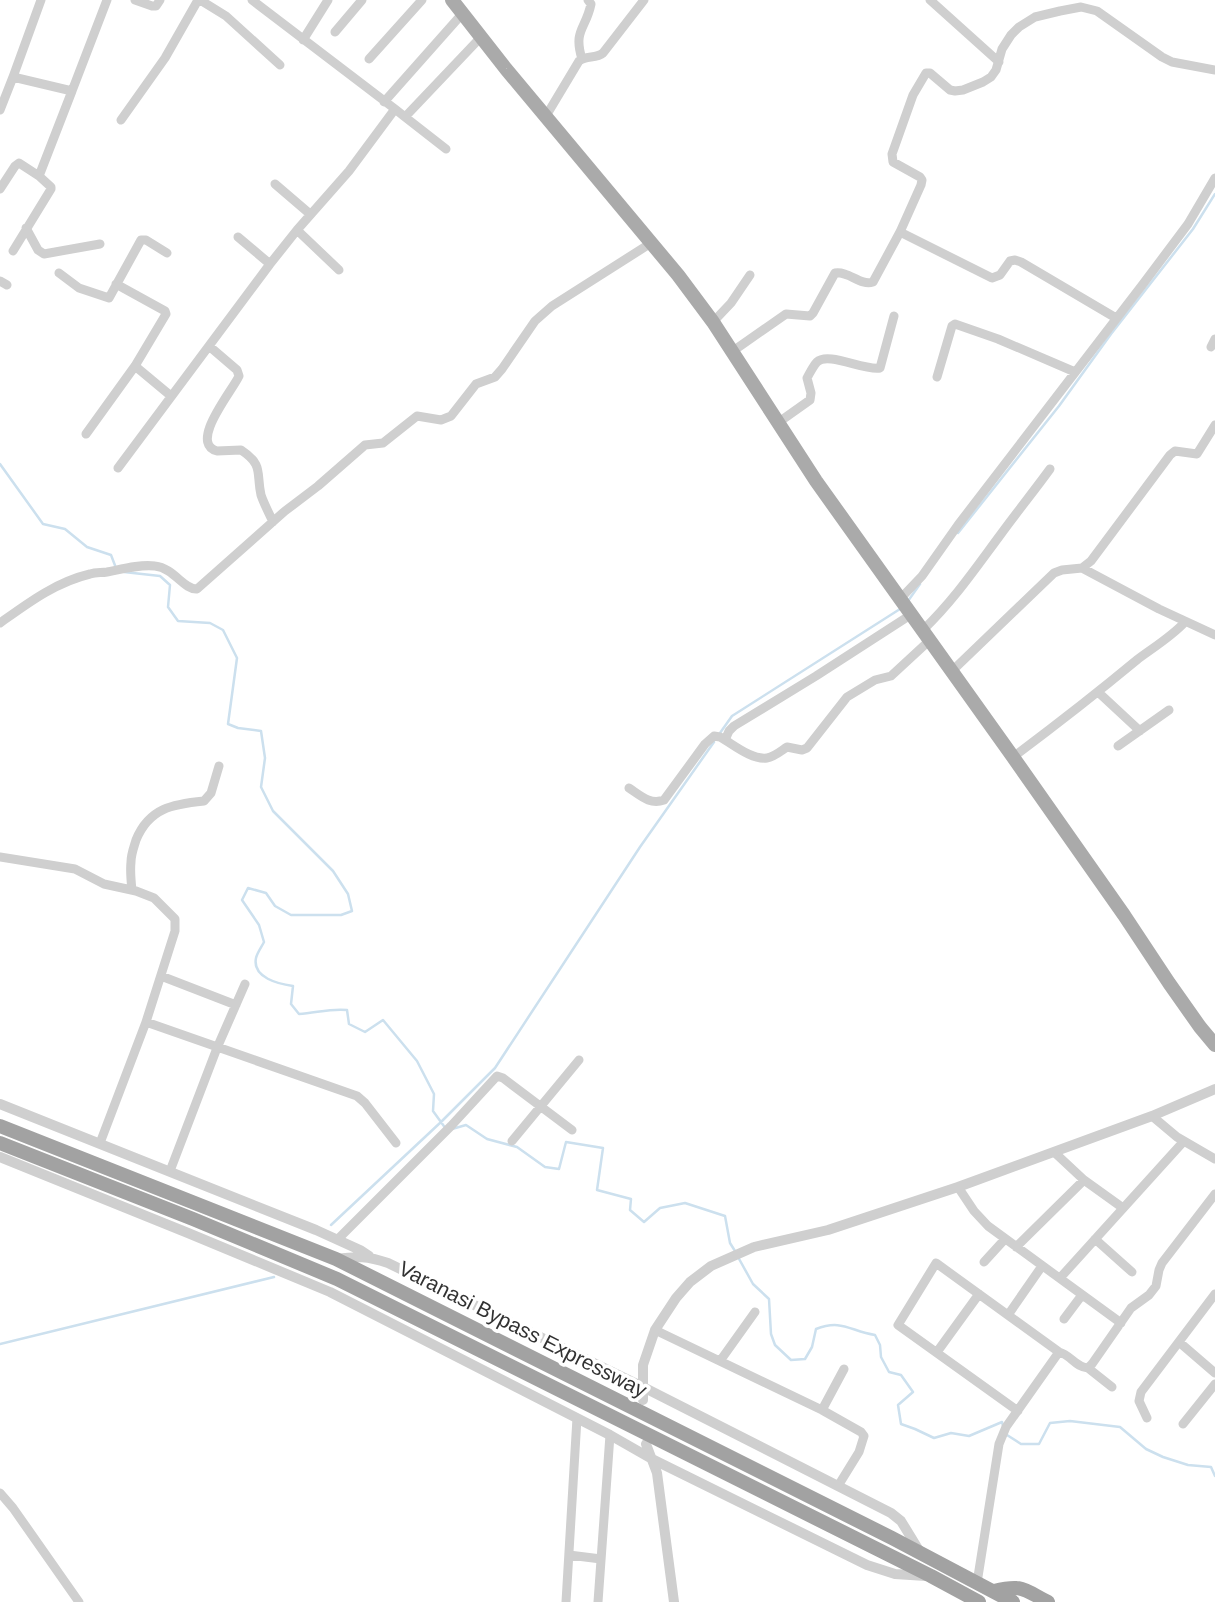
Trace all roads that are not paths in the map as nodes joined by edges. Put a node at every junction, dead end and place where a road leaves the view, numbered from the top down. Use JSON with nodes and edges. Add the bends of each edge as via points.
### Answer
{"nodes":[{"id":1,"x":41,"y":0,"type":"edge"},
{"id":2,"x":107,"y":0,"type":"edge"},
{"id":3,"x":135,"y":0,"type":"edge"},
{"id":4,"x":160,"y":0,"type":"edge"},
{"id":5,"x":199,"y":0,"type":"edge"},
{"id":6,"x":252,"y":0,"type":"edge"},
{"id":7,"x":328,"y":0,"type":"edge"},
{"id":8,"x":362,"y":0,"type":"edge"},
{"id":9,"x":422,"y":0,"type":"edge"},
{"id":10,"x":452,"y":0,"type":"edge"},
{"id":11,"x":588,"y":0,"type":"edge"},
{"id":12,"x":644,"y":0,"type":"edge"},
{"id":13,"x":930,"y":0,"type":"edge"},
{"id":14,"x":462,"y":14,"type":"junction"},
{"id":15,"x":335,"y":32,"type":"dead end"},
{"id":16,"x":481,"y":37,"type":"junction"},
{"id":17,"x":303,"y":40,"type":"junction"},
{"id":18,"x":369,"y":59,"type":"dead end"},
{"id":19,"x":582,"y":59,"type":"junction"},
{"id":20,"x":999,"y":62,"type":"junction"},
{"id":21,"x":280,"y":65,"type":"dead end"},
{"id":22,"x":1215,"y":70,"type":"edge"},
{"id":23,"x":13,"y":77,"type":"junction"},
{"id":24,"x":72,"y":91,"type":"junction"},
{"id":25,"x":384,"y":102,"type":"junction"},
{"id":26,"x":395,"y":109,"type":"junction"},
{"id":27,"x":0,"y":110,"type":"edge"},
{"id":28,"x":546,"y":116,"type":"junction"},
{"id":29,"x":405,"y":117,"type":"junction"},
{"id":30,"x":121,"y":120,"type":"dead end"},
{"id":31,"x":446,"y":149,"type":"dead end"},
{"id":32,"x":39,"y":176,"type":"junction"},
{"id":33,"x":1215,"y":178,"type":"edge"},
{"id":34,"x":275,"y":184,"type":"dead end"},
{"id":35,"x":0,"y":189,"type":"edge"},
{"id":36,"x":310,"y":214,"type":"junction"},
{"id":37,"x":26,"y":228,"type":"junction"},
{"id":38,"x":297,"y":230,"type":"junction"},
{"id":39,"x":900,"y":232,"type":"junction"},
{"id":40,"x":238,"y":237,"type":"dead end"},
{"id":41,"x":651,"y":243,"type":"junction"},
{"id":42,"x":100,"y":244,"type":"dead end"},
{"id":43,"x":13,"y":251,"type":"dead end"},
{"id":44,"x":167,"y":253,"type":"dead end"},
{"id":45,"x":270,"y":264,"type":"junction"},
{"id":46,"x":339,"y":270,"type":"dead end"},
{"id":47,"x":59,"y":273,"type":"dead end"},
{"id":48,"x":750,"y":275,"type":"dead end"},
{"id":49,"x":116,"y":284,"type":"junction"},
{"id":50,"x":894,"y":316,"type":"dead end"},
{"id":51,"x":1116,"y":318,"type":"junction"},
{"id":52,"x":713,"y":322,"type":"junction"},
{"id":53,"x":209,"y":346,"type":"junction"},
{"id":54,"x":733,"y":351,"type":"junction"},
{"id":55,"x":135,"y":366,"type":"junction"},
{"id":56,"x":1074,"y":372,"type":"junction"},
{"id":57,"x":937,"y":377,"type":"dead end"},
{"id":58,"x":171,"y":396,"type":"junction"},
{"id":59,"x":779,"y":422,"type":"junction"},
{"id":60,"x":1215,"y":425,"type":"edge"},
{"id":61,"x":86,"y":434,"type":"dead end"},
{"id":62,"x":118,"y":468,"type":"dead end"},
{"id":63,"x":1050,"y":469,"type":"dead end"},
{"id":64,"x":273,"y":522,"type":"junction"},
{"id":65,"x":1082,"y":568,"type":"junction"},
{"id":66,"x":901,"y":598,"type":"junction"},
{"id":67,"x":912,"y":614,"type":"junction"},
{"id":68,"x":1185,"y":622,"type":"junction"},
{"id":69,"x":0,"y":623,"type":"edge"},
{"id":70,"x":926,"y":635,"type":"junction"},
{"id":71,"x":1215,"y":635,"type":"edge"},
{"id":72,"x":952,"y":671,"type":"junction"},
{"id":73,"x":1098,"y":692,"type":"junction"},
{"id":74,"x":1169,"y":710,"type":"dead end"},
{"id":75,"x":1140,"y":731,"type":"junction"},
{"id":76,"x":725,"y":740,"type":"junction"},
{"id":77,"x":1118,"y":746,"type":"dead end"},
{"id":78,"x":1013,"y":757,"type":"junction"},
{"id":79,"x":219,"y":766,"type":"dead end"},
{"id":80,"x":629,"y":788,"type":"dead end"},
{"id":81,"x":0,"y":857,"type":"edge"},
{"id":82,"x":132,"y":890,"type":"junction"},
{"id":83,"x":161,"y":976,"type":"junction"},
{"id":84,"x":245,"y":984,"type":"dead end"},
{"id":85,"x":236,"y":1005,"type":"junction"},
{"id":86,"x":146,"y":1022,"type":"junction"},
{"id":87,"x":1215,"y":1045,"type":"edge"},
{"id":88,"x":217,"y":1048,"type":"junction"},
{"id":89,"x":579,"y":1060,"type":"dead end"},
{"id":90,"x":1215,"y":1089,"type":"edge"},
{"id":91,"x":0,"y":1104,"type":"edge"},
{"id":92,"x":541,"y":1107,"type":"junction"},
{"id":93,"x":1152,"y":1116,"type":"junction"},
{"id":94,"x":0,"y":1126,"type":"edge"},
{"id":95,"x":572,"y":1130,"type":"dead end"},
{"id":96,"x":512,"y":1141,"type":"dead end"},
{"id":97,"x":1184,"y":1141,"type":"junction"},
{"id":98,"x":0,"y":1143,"type":"edge"},
{"id":99,"x":100,"y":1143,"type":"junction"},
{"id":100,"x":396,"y":1143,"type":"dead end"},
{"id":101,"x":1054,"y":1152,"type":"junction"},
{"id":102,"x":0,"y":1157,"type":"edge"},
{"id":103,"x":1215,"y":1159,"type":"edge"},
{"id":104,"x":170,"y":1171,"type":"junction"},
{"id":105,"x":1084,"y":1180,"type":"junction"},
{"id":106,"x":958,"y":1187,"type":"junction"},
{"id":107,"x":1215,"y":1194,"type":"edge"},
{"id":108,"x":1123,"y":1208,"type":"junction"},
{"id":109,"x":1005,"y":1239,"type":"junction"},
{"id":110,"x":1095,"y":1239,"type":"junction"},
{"id":111,"x":338,"y":1240,"type":"junction"},
{"id":112,"x":1016,"y":1247,"type":"junction"},
{"id":113,"x":372,"y":1258,"type":"junction"},
{"id":114,"x":336,"y":1259,"type":"junction"},
{"id":115,"x":984,"y":1262,"type":"dead end"},
{"id":116,"x":1042,"y":1266,"type":"junction"},
{"id":117,"x":1132,"y":1272,"type":"dead end"},
{"id":118,"x":1060,"y":1279,"type":"junction"},
{"id":119,"x":979,"y":1294,"type":"junction"},
{"id":120,"x":1215,"y":1294,"type":"edge"},
{"id":121,"x":1082,"y":1295,"type":"junction"},
{"id":122,"x":755,"y":1312,"type":"dead end"},
{"id":123,"x":1008,"y":1315,"type":"junction"},
{"id":124,"x":1064,"y":1319,"type":"dead end"},
{"id":125,"x":1121,"y":1323,"type":"junction"},
{"id":126,"x":655,"y":1330,"type":"junction"},
{"id":127,"x":1179,"y":1342,"type":"junction"},
{"id":128,"x":937,"y":1352,"type":"junction"},
{"id":129,"x":1059,"y":1352,"type":"junction"},
{"id":130,"x":720,"y":1361,"type":"junction"},
{"id":131,"x":1088,"y":1368,"type":"junction"},
{"id":132,"x":844,"y":1369,"type":"dead end"},
{"id":133,"x":1215,"y":1373,"type":"edge"},
{"id":134,"x":1215,"y":1384,"type":"edge"},
{"id":135,"x":643,"y":1387,"type":"junction"},
{"id":136,"x":1112,"y":1387,"type":"dead end"},
{"id":137,"x":643,"y":1400,"type":"dead end"},
{"id":138,"x":822,"y":1410,"type":"junction"},
{"id":139,"x":1018,"y":1410,"type":"junction"},
{"id":140,"x":577,"y":1418,"type":"junction"},
{"id":141,"x":1147,"y":1418,"type":"dead end"},
{"id":142,"x":1183,"y":1424,"type":"dead end"},
{"id":143,"x":610,"y":1435,"type":"junction"},
{"id":144,"x":646,"y":1444,"type":"dead end"},
{"id":145,"x":652,"y":1459,"type":"junction"},
{"id":146,"x":838,"y":1486,"type":"junction"},
{"id":147,"x":0,"y":1493,"type":"edge"},
{"id":148,"x":920,"y":1552,"type":"junction"},
{"id":149,"x":569,"y":1555,"type":"junction"},
{"id":150,"x":601,"y":1559,"type":"junction"},
{"id":151,"x":931,"y":1576,"type":"junction"},
{"id":152,"x":977,"y":1583,"type":"junction"},
{"id":153,"x":993,"y":1591,"type":"junction"},
{"id":154,"x":79,"y":1602,"type":"edge"},
{"id":155,"x":566,"y":1602,"type":"edge"},
{"id":156,"x":598,"y":1602,"type":"edge"},
{"id":157,"x":674,"y":1602,"type":"edge"},
{"id":158,"x":979,"y":1602,"type":"edge"},
{"id":159,"x":1013,"y":1602,"type":"edge"},
{"id":160,"x":1048,"y":1602,"type":"edge"}],
"edges":[{"from":1,"to":23,"type":"street"},
{"from":2,"to":24,"type":"street"},
{"from":3,"to":4,"type":"street","via":[[156,6]]},
{"from":5,"to":21,"type":"street","via":[[226,16]]},
{"from":5,"to":30,"type":"street"},
{"from":6,"to":17,"type":"street"},
{"from":7,"to":17,"type":"street"},
{"from":8,"to":15,"type":"street"},
{"from":9,"to":18,"type":"street"},
{"from":10,"to":14,"type":"main road"},
{"from":11,"to":19,"type":"street","via":[[590,10],[578,42]]},
{"from":12,"to":19,"type":"street","via":[[603,53]]},
{"from":13,"to":20,"type":"street"},
{"from":14,"to":16,"type":"main road"},
{"from":14,"to":25,"type":"street"},
{"from":16,"to":28,"type":"main road"},
{"from":16,"to":29,"type":"street"},
{"from":17,"to":25,"type":"street"},
{"from":19,"to":28,"type":"street"},
{"from":20,"to":22,"type":"street","via":[[1011,35],[1027,22],[1081,7],[1097,11],[1162,57]]},
{"from":20,"to":39,"type":"street","via":[[991,77],[962,90],[950,90],[928,72],[920,81],[892,154],[893,162],[922,180]]},
{"from":23,"to":24,"type":"street"},
{"from":23,"to":27,"type":"street"},
{"from":24,"to":32,"type":"street"},
{"from":25,"to":26,"type":"street"},
{"from":26,"to":29,"type":"street"},
{"from":26,"to":36,"type":"street"},
{"from":28,"to":41,"type":"main road"},
{"from":29,"to":31,"type":"street"},
{"from":32,"to":35,"type":"street","via":[[19,163]]},
{"from":32,"to":37,"type":"street","via":[[51,189]]},
{"from":33,"to":51,"type":"street","via":[[1188,224]]},
{"from":34,"to":36,"type":"street"},
{"from":36,"to":38,"type":"street"},
{"from":37,"to":42,"type":"street","via":[[44,254]]},
{"from":37,"to":43,"type":"street"},
{"from":38,"to":45,"type":"street"},
{"from":38,"to":46,"type":"street"},
{"from":39,"to":51,"type":"street","via":[[992,278],[1010,261],[1021,262]]},
{"from":39,"to":54,"type":"street","via":[[873,282],[835,273],[810,316],[786,314]]},
{"from":40,"to":45,"type":"street"},
{"from":41,"to":52,"type":"main road"},
{"from":41,"to":64,"type":"street","via":[[540,315],[495,377],[471,388],[450,416],[441,420],[416,416],[383,443],[365,445]]},
{"from":44,"to":49,"type":"street","via":[[141,240]]},
{"from":45,"to":53,"type":"street"},
{"from":47,"to":49,"type":"street","via":[[79,288],[106,298]]},
{"from":48,"to":52,"type":"street"},
{"from":49,"to":55,"type":"street","via":[[166,313]]},
{"from":50,"to":59,"type":"street","via":[[880,368],[820,360],[807,378],[810,400]]},
{"from":51,"to":56,"type":"street"},
{"from":52,"to":54,"type":"main road"},
{"from":53,"to":58,"type":"street"},
{"from":53,"to":64,"type":"street","via":[[239,376],[211,423],[208,446],[217,452],[241,450],[256,463],[262,498]]},
{"from":54,"to":59,"type":"main road"},
{"from":55,"to":58,"type":"street"},
{"from":55,"to":61,"type":"street"},
{"from":56,"to":57,"type":"street","via":[[955,324]]},
{"from":56,"to":66,"type":"street"},
{"from":58,"to":62,"type":"street"},
{"from":59,"to":66,"type":"main road"},
{"from":60,"to":65,"type":"street","via":[[1197,454],[1175,451],[1170,455]]},
{"from":63,"to":70,"type":"street"},
{"from":64,"to":69,"type":"street","via":[[197,589],[157,566],[91,573],[41,594]]},
{"from":65,"to":68,"type":"street"},
{"from":65,"to":72,"type":"street","via":[[1054,573]]},
{"from":66,"to":67,"type":"main road"},
{"from":67,"to":70,"type":"main road"},
{"from":67,"to":76,"type":"street","via":[[734,726]]},
{"from":68,"to":71,"type":"street"},
{"from":68,"to":73,"type":"street"},
{"from":70,"to":72,"type":"main road"},
{"from":70,"to":76,"type":"street","via":[[891,676],[847,697],[807,748],[787,747],[765,758]]},
{"from":72,"to":78,"type":"main road"},
{"from":73,"to":75,"type":"street"},
{"from":73,"to":78,"type":"street"},
{"from":74,"to":75,"type":"street"},
{"from":75,"to":77,"type":"street"},
{"from":76,"to":80,"type":"street","via":[[714,736],[705,744],[664,800],[649,801]]},
{"from":78,"to":87,"type":"main road"},
{"from":79,"to":82,"type":"street","via":[[204,801],[169,807],[144,826],[132,853]]},
{"from":81,"to":82,"type":"street","via":[[75,869],[104,884]]},
{"from":82,"to":83,"type":"street","via":[[154,898],[176,919]]},
{"from":83,"to":85,"type":"street"},
{"from":83,"to":86,"type":"street"},
{"from":84,"to":85,"type":"street"},
{"from":85,"to":88,"type":"street"},
{"from":86,"to":88,"type":"street"},
{"from":86,"to":99,"type":"street"},
{"from":88,"to":100,"type":"street","via":[[357,1096]]},
{"from":88,"to":104,"type":"street"},
{"from":89,"to":92,"type":"street"},
{"from":90,"to":93,"type":"street"},
{"from":91,"to":99,"type":"street"},
{"from":92,"to":95,"type":"street"},
{"from":92,"to":96,"type":"street"},
{"from":92,"to":111,"type":"street","via":[[497,1076]]},
{"from":93,"to":97,"type":"street"},
{"from":93,"to":101,"type":"street"},
{"from":94,"to":114,"type":"highway","name":"Varanasi Bypass Expressway"},
{"from":97,"to":103,"type":"street"},
{"from":97,"to":108,"type":"street"},
{"from":98,"to":151,"type":"highway","name":"Varanasi Bypass Expressway","via":[[337,1279]]},
{"from":99,"to":104,"type":"street"},
{"from":101,"to":105,"type":"street"},
{"from":101,"to":106,"type":"street"},
{"from":102,"to":140,"type":"street","via":[[330,1292]]},
{"from":104,"to":111,"type":"street"},
{"from":105,"to":108,"type":"street"},
{"from":105,"to":112,"type":"street"},
{"from":106,"to":109,"type":"street","via":[[982,1220]]},
{"from":106,"to":126,"type":"street","via":[[828,1230],[754,1247],[710,1266],[676,1298]]},
{"from":107,"to":125,"type":"street","via":[[1162,1263],[1149,1296],[1131,1308]]},
{"from":108,"to":110,"type":"street"},
{"from":109,"to":112,"type":"street"},
{"from":109,"to":115,"type":"street"},
{"from":110,"to":117,"type":"street"},
{"from":110,"to":118,"type":"street"},
{"from":111,"to":113,"type":"street"},
{"from":112,"to":116,"type":"street"},
{"from":113,"to":114,"type":"street"},
{"from":113,"to":135,"type":"street"},
{"from":114,"to":148,"type":"highway","name":"Varanasi Bypass Expressway"},
{"from":116,"to":118,"type":"street"},
{"from":116,"to":123,"type":"street"},
{"from":118,"to":121,"type":"street"},
{"from":119,"to":123,"type":"street"},
{"from":119,"to":128,"type":"street"},
{"from":119,"to":128,"type":"street","via":[[936,1263],[898,1325]]},
{"from":120,"to":127,"type":"street"},
{"from":121,"to":124,"type":"street"},
{"from":121,"to":125,"type":"street"},
{"from":122,"to":130,"type":"street"},
{"from":123,"to":129,"type":"street"},
{"from":125,"to":131,"type":"street"},
{"from":126,"to":130,"type":"street"},
{"from":126,"to":135,"type":"street","via":[[643,1365]]},
{"from":127,"to":133,"type":"street"},
{"from":127,"to":141,"type":"street","via":[[1141,1392],[1139,1401]]},
{"from":128,"to":139,"type":"street"},
{"from":129,"to":131,"type":"street"},
{"from":129,"to":139,"type":"street"},
{"from":130,"to":138,"type":"street"},
{"from":131,"to":136,"type":"street"},
{"from":132,"to":138,"type":"street"},
{"from":134,"to":142,"type":"street"},
{"from":135,"to":137,"type":"street"},
{"from":135,"to":146,"type":"street"},
{"from":138,"to":146,"type":"street","via":[[864,1436]]},
{"from":139,"to":152,"type":"street","via":[[1004,1431]]},
{"from":140,"to":143,"type":"street"},
{"from":140,"to":149,"type":"street"},
{"from":143,"to":145,"type":"street"},
{"from":143,"to":150,"type":"street"},
{"from":144,"to":145,"type":"street"},
{"from":145,"to":151,"type":"street","via":[[867,1565],[895,1574]]},
{"from":145,"to":157,"type":"street"},
{"from":146,"to":148,"type":"street","via":[[901,1521]]},
{"from":147,"to":154,"type":"street"},
{"from":148,"to":152,"type":"highway","name":"Varanasi Bypass Expressway"},
{"from":149,"to":150,"type":"street"},
{"from":149,"to":155,"type":"street"},
{"from":150,"to":156,"type":"street"},
{"from":151,"to":158,"type":"highway","name":"Varanasi Bypass Expressway"},
{"from":152,"to":153,"type":"highway","name":"Varanasi Bypass Expressway"},
{"from":153,"to":159,"type":"highway","name":"Varanasi Bypass Expressway"},
{"from":153,"to":160,"type":"highway","via":[[1020,1588]]}]}
